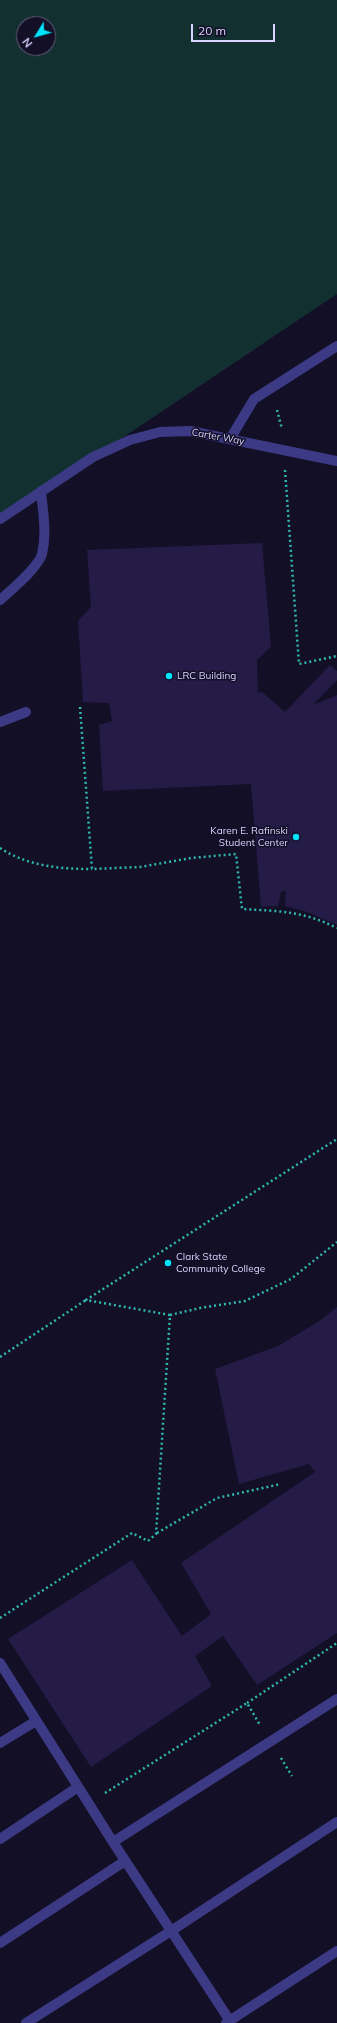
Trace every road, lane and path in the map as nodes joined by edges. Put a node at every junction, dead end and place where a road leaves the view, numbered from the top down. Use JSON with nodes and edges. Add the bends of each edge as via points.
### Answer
{"nodes":[{"id":1,"x":337,"y":346,"type":"edge"},
{"id":2,"x":277,"y":410,"type":"dead end"},
{"id":3,"x":230,"y":439,"type":"junction"},
{"id":4,"x":285,"y":450,"type":"junction"},
{"id":5,"x":337,"y":461,"type":"edge"},
{"id":6,"x":41,"y":491,"type":"junction"},
{"id":7,"x":0,"y":519,"type":"edge"},
{"id":8,"x":2,"y":595,"type":"edge"},
{"id":9,"x":337,"y":656,"type":"edge"},
{"id":10,"x":80,"y":707,"type":"dead end"},
{"id":11,"x":26,"y":712,"type":"dead end"},
{"id":12,"x":0,"y":722,"type":"edge"},
{"id":13,"x":0,"y":848,"type":"edge"},
{"id":14,"x":92,"y":869,"type":"junction"},
{"id":15,"x":337,"y":928,"type":"edge"},
{"id":16,"x":337,"y":1139,"type":"edge"},
{"id":17,"x":337,"y":1242,"type":"edge"},
{"id":18,"x":86,"y":1300,"type":"junction"},
{"id":19,"x":170,"y":1315,"type":"junction"},
{"id":20,"x":0,"y":1356,"type":"edge"},
{"id":21,"x":281,"y":1484,"type":"dead end"},
{"id":22,"x":156,"y":1534,"type":"junction"},
{"id":23,"x":0,"y":1618,"type":"edge"},
{"id":24,"x":337,"y":1643,"type":"edge"},
{"id":25,"x":0,"y":1663,"type":"edge"},
{"id":26,"x":337,"y":1699,"type":"edge"},
{"id":27,"x":247,"y":1703,"type":"junction"},
{"id":28,"x":36,"y":1721,"type":"junction"},
{"id":29,"x":270,"y":1742,"type":"junction"},
{"id":30,"x":0,"y":1743,"type":"edge"},
{"id":31,"x":292,"y":1776,"type":"dead end"},
{"id":32,"x":78,"y":1787,"type":"junction"},
{"id":33,"x":102,"y":1789,"type":"dead end"},
{"id":34,"x":337,"y":1822,"type":"edge"},
{"id":35,"x":0,"y":1839,"type":"edge"},
{"id":36,"x":113,"y":1842,"type":"junction"},
{"id":37,"x":125,"y":1861,"type":"junction"},
{"id":38,"x":171,"y":1931,"type":"junction"},
{"id":39,"x":0,"y":1943,"type":"edge"},
{"id":40,"x":337,"y":1951,"type":"edge"},
{"id":41,"x":228,"y":2022,"type":"edge"},
{"id":42,"x":26,"y":2023,"type":"edge"}],
"edges":[{"from":1,"to":3,"type":"lane","via":[[254,398]]},
{"from":2,"to":4,"type":"path"},
{"from":3,"to":4,"type":"lane","name":"Carter Way"},
{"from":3,"to":6,"type":"lane","name":"Carter Way","via":[[190,431],[160,432],[130,440],[93,457]]},
{"from":4,"to":5,"type":"lane","name":"Carter Way"},
{"from":4,"to":9,"type":"path","via":[[299,664]]},
{"from":6,"to":7,"type":"lane","name":"Carter Way"},
{"from":6,"to":8,"type":"lane","via":[[45,529],[42,555],[26,576]]},
{"from":10,"to":14,"type":"path"},
{"from":11,"to":12,"type":"lane"},
{"from":13,"to":14,"type":"path","via":[[32,864]]},
{"from":14,"to":15,"type":"path","via":[[140,867],[191,858],[236,854],[242,909],[301,914]]},
{"from":16,"to":18,"type":"path"},
{"from":17,"to":19,"type":"path","via":[[291,1280],[245,1301]]},
{"from":18,"to":19,"type":"path"},
{"from":18,"to":20,"type":"path"},
{"from":19,"to":22,"type":"path"},
{"from":21,"to":22,"type":"path","via":[[217,1498]]},
{"from":22,"to":23,"type":"path","via":[[148,1541],[132,1533]]},
{"from":24,"to":27,"type":"path"},
{"from":25,"to":28,"type":"lane"},
{"from":26,"to":29,"type":"lane"},
{"from":27,"to":29,"type":"path"},
{"from":27,"to":33,"type":"path","via":[[106,1794]]},
{"from":28,"to":30,"type":"lane"},
{"from":28,"to":32,"type":"lane"},
{"from":29,"to":31,"type":"path"},
{"from":29,"to":36,"type":"lane"},
{"from":32,"to":35,"type":"lane"},
{"from":32,"to":36,"type":"lane"},
{"from":34,"to":38,"type":"lane"},
{"from":36,"to":37,"type":"lane"},
{"from":37,"to":38,"type":"lane"},
{"from":37,"to":39,"type":"lane"},
{"from":38,"to":41,"type":"lane"},
{"from":38,"to":42,"type":"lane"},
{"from":40,"to":41,"type":"lane"}]}
